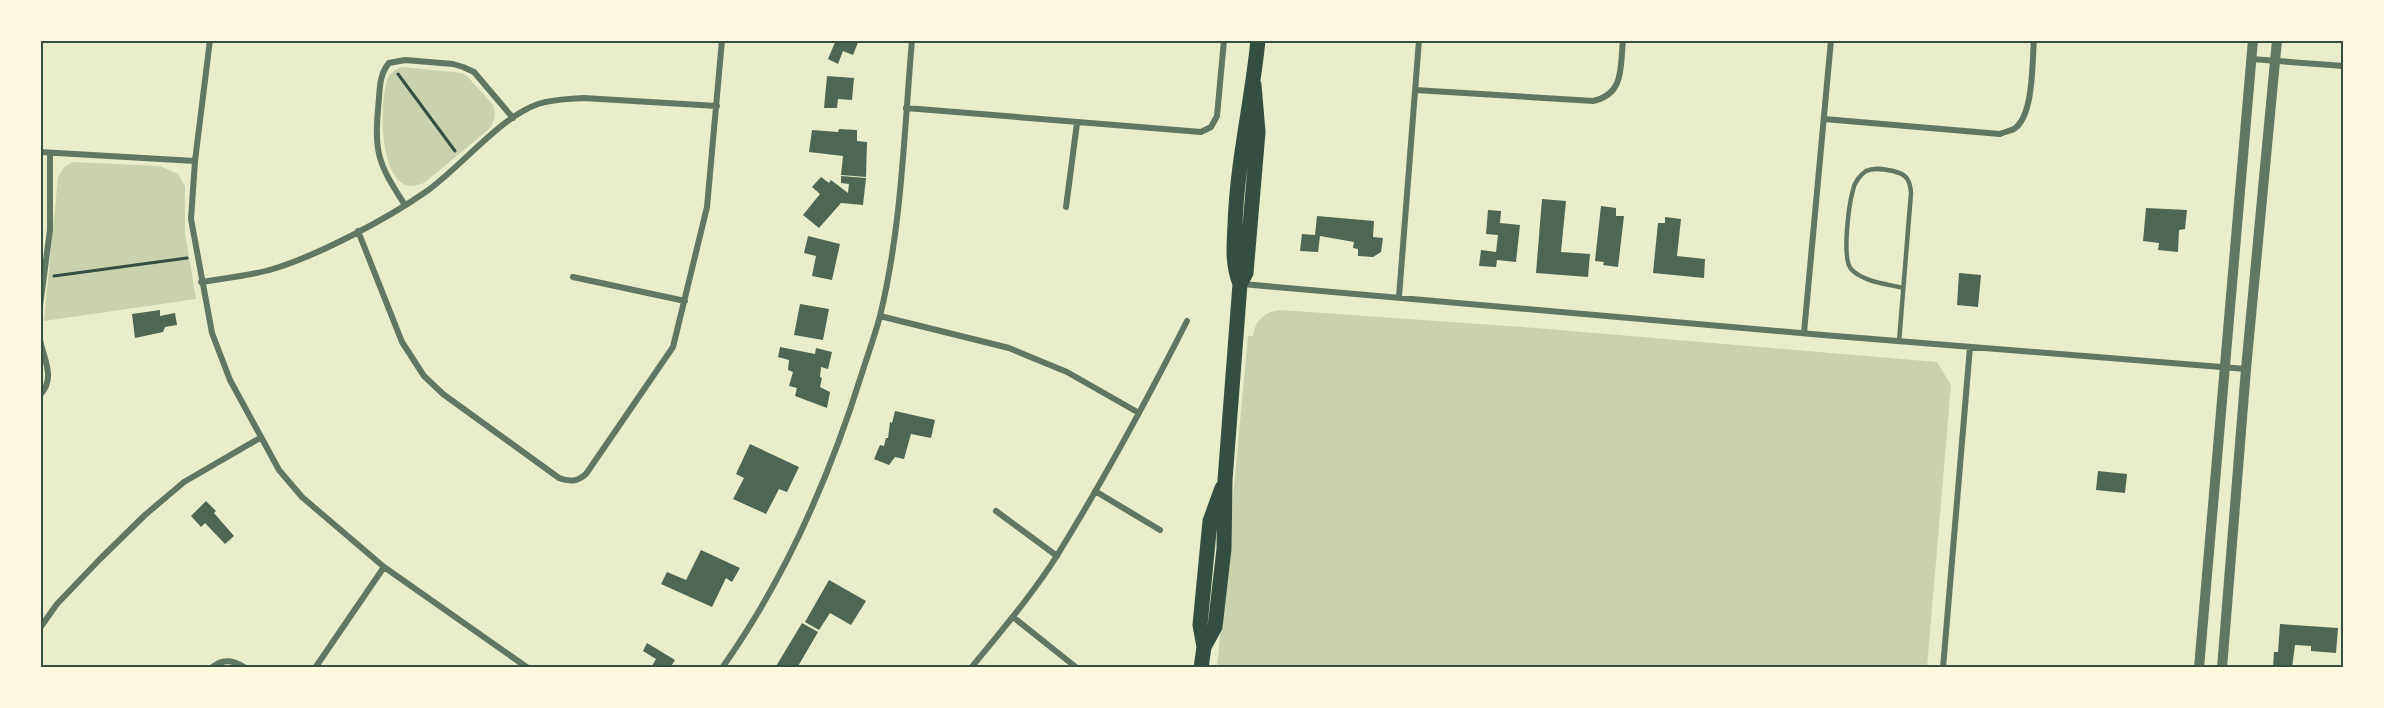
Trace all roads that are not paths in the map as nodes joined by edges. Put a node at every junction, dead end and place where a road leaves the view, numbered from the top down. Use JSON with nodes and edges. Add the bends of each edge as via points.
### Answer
{"nodes":[{"id":1,"x":210,"y":40,"type":"edge"},
{"id":2,"x":722,"y":40,"type":"edge"},
{"id":3,"x":912,"y":40,"type":"edge"},
{"id":4,"x":1224,"y":40,"type":"edge"},
{"id":5,"x":1258,"y":40,"type":"edge"},
{"id":6,"x":1419,"y":40,"type":"edge"},
{"id":7,"x":1623,"y":40,"type":"edge"},
{"id":8,"x":1831,"y":40,"type":"edge"},
{"id":9,"x":2034,"y":40,"type":"edge"},
{"id":10,"x":2253,"y":40,"type":"edge"},
{"id":11,"x":2277,"y":40,"type":"edge"},
{"id":12,"x":2251,"y":59,"type":"junction"},
{"id":13,"x":2275,"y":60,"type":"junction"},
{"id":14,"x":2343,"y":66,"type":"edge"},
{"id":15,"x":1415,"y":90,"type":"junction"},
{"id":16,"x":717,"y":106,"type":"junction"},
{"id":17,"x":906,"y":108,"type":"junction"},
{"id":18,"x":513,"y":118,"type":"junction"},
{"id":19,"x":1824,"y":119,"type":"junction"},
{"id":20,"x":1077,"y":123,"type":"junction"},
{"id":21,"x":40,"y":152,"type":"edge"},
{"id":22,"x":50,"y":153,"type":"junction"},
{"id":23,"x":195,"y":161,"type":"junction"},
{"id":24,"x":405,"y":205,"type":"junction"},
{"id":25,"x":1066,"y":207,"type":"dead end"},
{"id":26,"x":358,"y":231,"type":"junction"},
{"id":27,"x":573,"y":277,"type":"dead end"},
{"id":28,"x":201,"y":282,"type":"junction"},
{"id":29,"x":1240,"y":284,"type":"junction"},
{"id":30,"x":1904,"y":288,"type":"junction"},
{"id":31,"x":1399,"y":297,"type":"junction"},
{"id":32,"x":685,"y":301,"type":"junction"},
{"id":33,"x":40,"y":306,"type":"edge"},
{"id":34,"x":880,"y":316,"type":"junction"},
{"id":35,"x":1187,"y":321,"type":"dead end"},
{"id":36,"x":1804,"y":333,"type":"junction"},
{"id":37,"x":40,"y":340,"type":"edge"},
{"id":38,"x":1899,"y":342,"type":"junction"},
{"id":39,"x":1970,"y":347,"type":"junction"},
{"id":40,"x":2223,"y":368,"type":"junction"},
{"id":41,"x":2246,"y":369,"type":"junction"},
{"id":42,"x":40,"y":395,"type":"edge"},
{"id":43,"x":1139,"y":413,"type":"junction"},
{"id":44,"x":260,"y":438,"type":"junction"},
{"id":45,"x":1095,"y":491,"type":"junction"},
{"id":46,"x":996,"y":511,"type":"dead end"},
{"id":47,"x":1160,"y":530,"type":"dead end"},
{"id":48,"x":1057,"y":556,"type":"junction"},
{"id":49,"x":384,"y":567,"type":"junction"},
{"id":50,"x":1012,"y":617,"type":"junction"},
{"id":51,"x":40,"y":628,"type":"edge"},
{"id":52,"x":211,"y":668,"type":"edge"},
{"id":53,"x":246,"y":668,"type":"edge"},
{"id":54,"x":315,"y":668,"type":"edge"},
{"id":55,"x":528,"y":668,"type":"edge"},
{"id":56,"x":722,"y":668,"type":"edge"},
{"id":57,"x":972,"y":668,"type":"edge"},
{"id":58,"x":1077,"y":668,"type":"edge"},
{"id":59,"x":1201,"y":668,"type":"edge"},
{"id":60,"x":1943,"y":668,"type":"edge"},
{"id":61,"x":2199,"y":668,"type":"edge"},
{"id":62,"x":2222,"y":668,"type":"edge"}],
"edges":[{"from":1,"to":23,"type":"street"},
{"from":2,"to":16,"type":"street"},
{"from":3,"to":17,"type":"street"},
{"from":4,"to":20,"type":"street","via":[[1218,110],[1211,127],[1196,133]]},
{"from":5,"to":29,"type":"main road","via":[[1236,187],[1234,263]]},
{"from":6,"to":15,"type":"street"},
{"from":7,"to":15,"type":"street","via":[[1619,80],[1604,99]]},
{"from":8,"to":19,"type":"street"},
{"from":9,"to":19,"type":"street","via":[[2025,115],[2015,128],[2000,134]]},
{"from":10,"to":12,"type":"street"},
{"from":11,"to":13,"type":"street"},
{"from":12,"to":13,"type":"street"},
{"from":12,"to":40,"type":"street"},
{"from":13,"to":14,"type":"street"},
{"from":13,"to":41,"type":"street"},
{"from":15,"to":31,"type":"street"},
{"from":16,"to":18,"type":"street","via":[[652,100],[562,99],[537,105]]},
{"from":16,"to":32,"type":"street","via":[[707,207]]},
{"from":17,"to":20,"type":"street"},
{"from":17,"to":34,"type":"street","via":[[897,211]]},
{"from":18,"to":24,"type":"street"},
{"from":18,"to":24,"type":"street","via":[[474,72],[463,67],[405,60],[389,63],[381,75],[375,135],[381,165]]},
{"from":19,"to":36,"type":"street"},
{"from":20,"to":25,"type":"street"},
{"from":21,"to":22,"type":"street"},
{"from":22,"to":23,"type":"street"},
{"from":22,"to":33,"type":"street","via":[[50,230]]},
{"from":23,"to":28,"type":"street","via":[[191,219]]},
{"from":24,"to":26,"type":"street"},
{"from":26,"to":28,"type":"street","via":[[271,270]]},
{"from":26,"to":32,"type":"street","via":[[402,342],[424,376],[487,427],[569,482],[586,474],[663,363],[672,347]]},
{"from":27,"to":32,"type":"street"},
{"from":28,"to":44,"type":"street","via":[[221,361]]},
{"from":29,"to":31,"type":"street"},
{"from":29,"to":59,"type":"main road","via":[[1225,480],[1224,549],[1215,627],[1204,647]]},
{"from":30,"to":30,"type":"lane","via":[[1910,184],[1901,173],[1873,169],[1864,172],[1853,189],[1846,247],[1848,266],[1863,277]]},
{"from":30,"to":38,"type":"lane"},
{"from":31,"to":36,"type":"street"},
{"from":34,"to":43,"type":"street","via":[[1010,348],[1067,372]]},
{"from":34,"to":56,"type":"street","via":[[843,431],[803,526],[746,633]]},
{"from":35,"to":43,"type":"street"},
{"from":36,"to":38,"type":"street"},
{"from":37,"to":42,"type":"street","via":[[49,376]]},
{"from":38,"to":39,"type":"street"},
{"from":39,"to":40,"type":"street"},
{"from":39,"to":60,"type":"street"},
{"from":40,"to":41,"type":"street"},
{"from":40,"to":61,"type":"street"},
{"from":41,"to":62,"type":"street"},
{"from":43,"to":45,"type":"street"},
{"from":44,"to":49,"type":"street","via":[[293,488]]},
{"from":44,"to":51,"type":"street","via":[[184,482],[145,515],[57,604]]},
{"from":45,"to":47,"type":"street"},
{"from":45,"to":48,"type":"street"},
{"from":46,"to":48,"type":"street"},
{"from":48,"to":50,"type":"street"},
{"from":49,"to":54,"type":"street"},
{"from":49,"to":55,"type":"street"},
{"from":50,"to":57,"type":"street"},
{"from":50,"to":58,"type":"street"},
{"from":52,"to":53,"type":"street","via":[[226,660]]}]}
